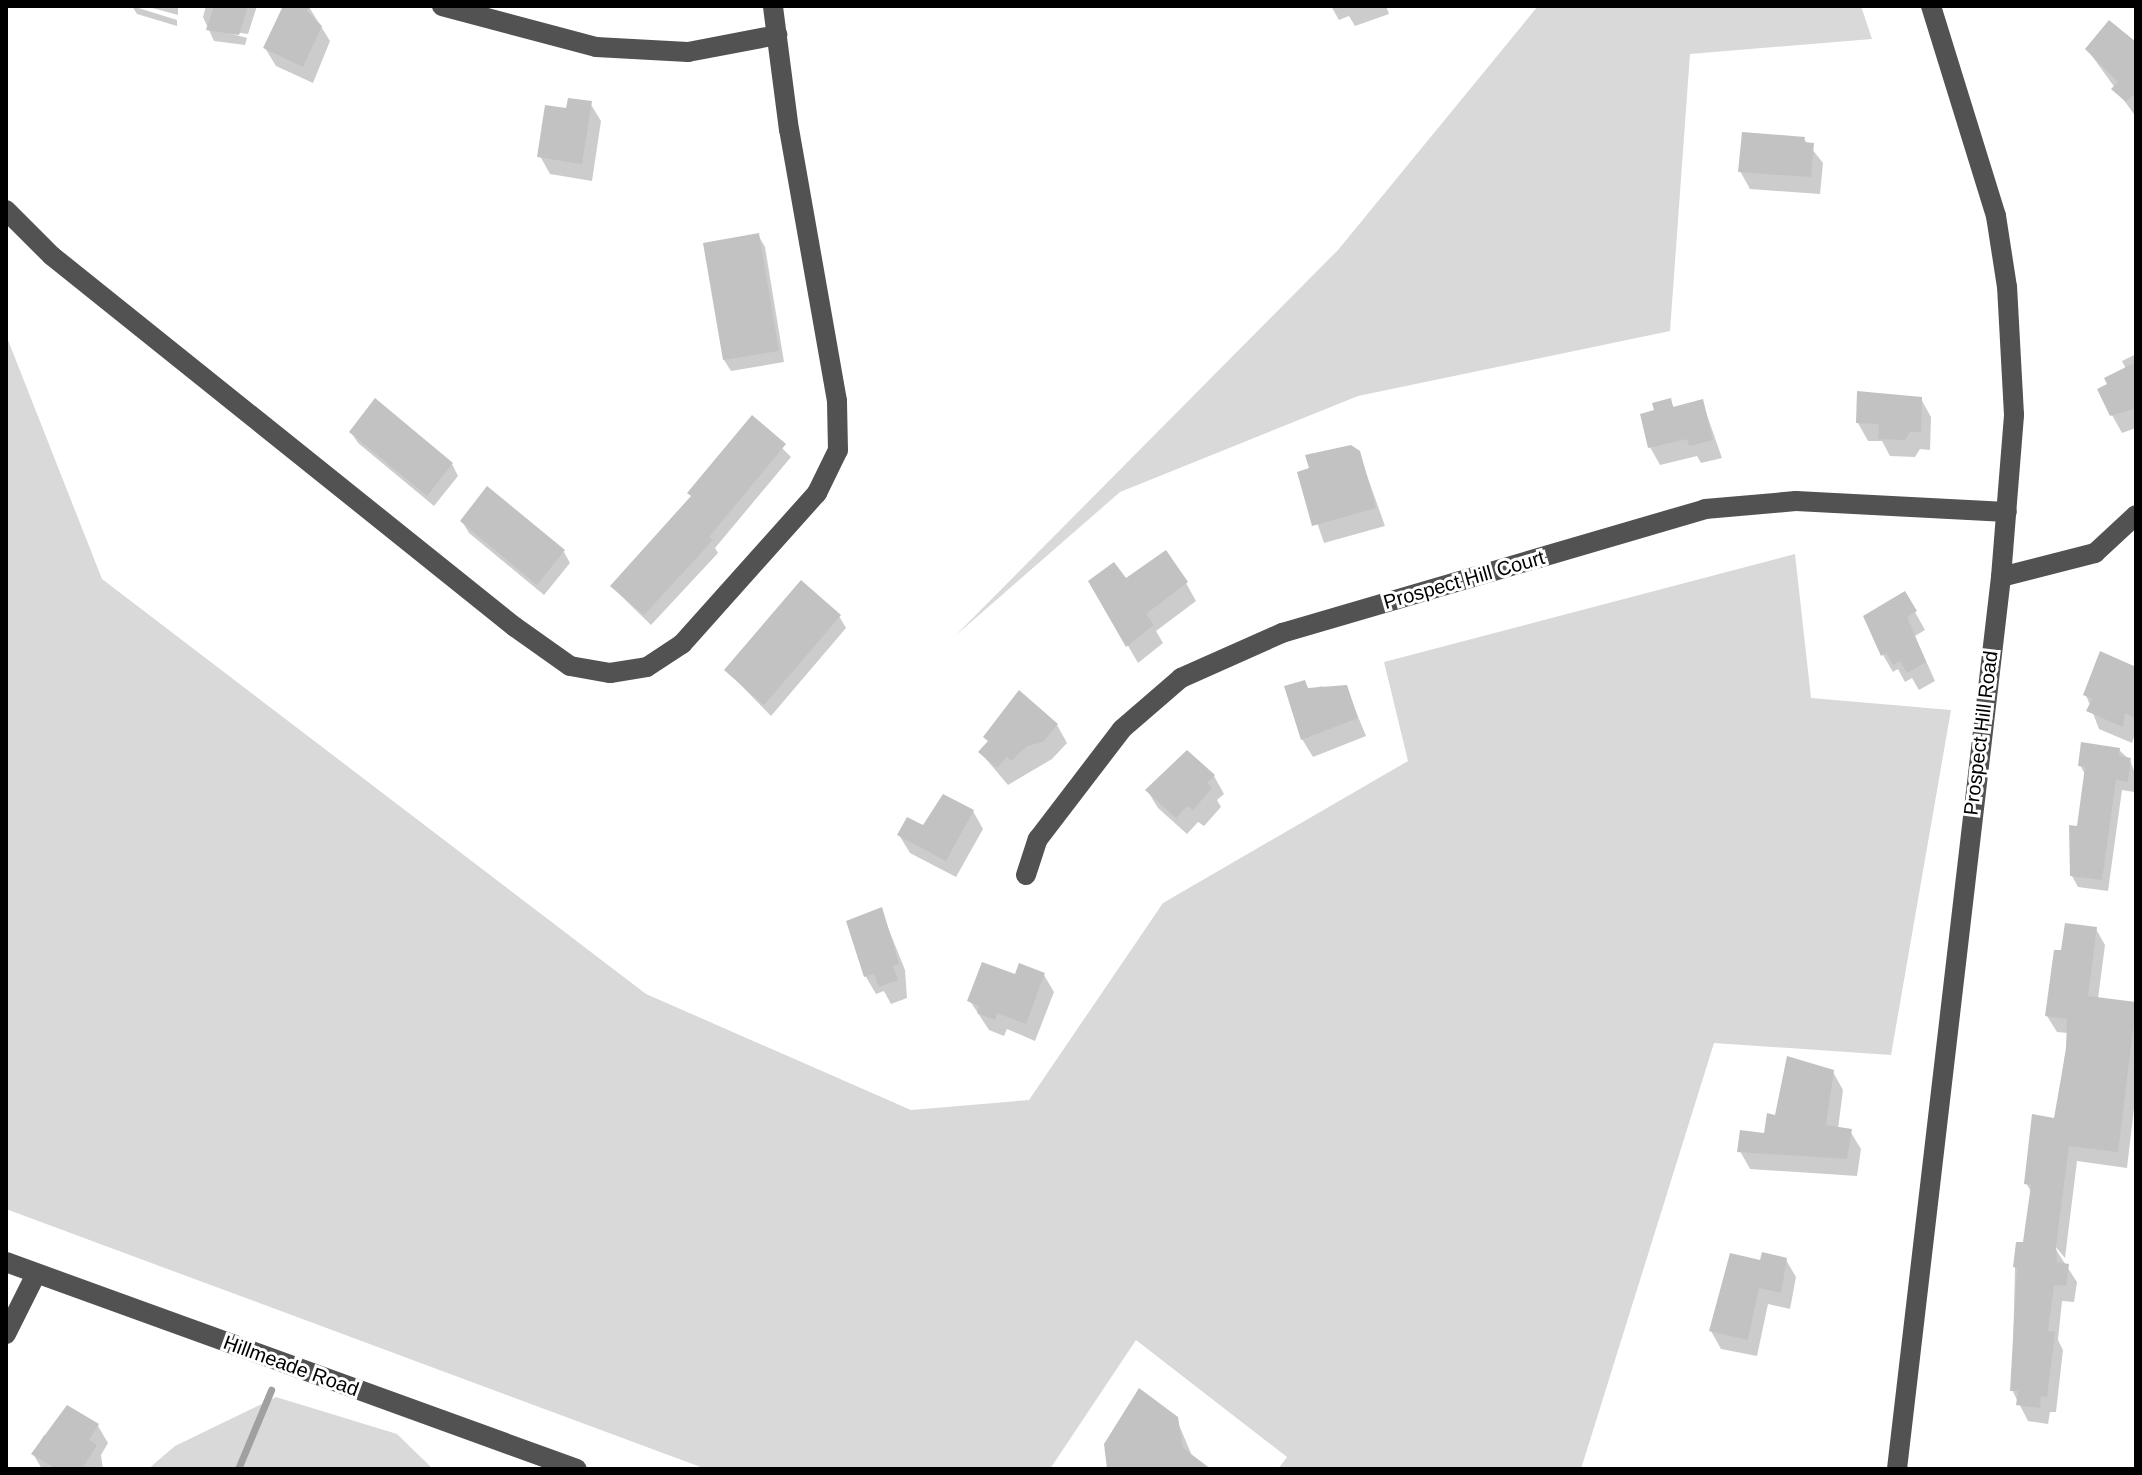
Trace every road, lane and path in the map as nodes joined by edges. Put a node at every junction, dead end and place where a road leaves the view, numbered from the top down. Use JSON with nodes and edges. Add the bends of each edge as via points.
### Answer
{"nodes":[{"id":1,"x":442,"y":6,"type":"edge"},
{"id":2,"x":773,"y":6,"type":"edge"},
{"id":3,"x":1931,"y":6,"type":"edge"},
{"id":4,"x":777,"y":35,"type":"junction"},
{"id":5,"x":6,"y":210,"type":"edge"},
{"id":6,"x":2007,"y":512,"type":"junction"},
{"id":7,"x":2136,"y":515,"type":"edge"},
{"id":8,"x":2001,"y":577,"type":"junction"},
{"id":9,"x":1026,"y":875,"type":"dead end"},
{"id":10,"x":6,"y":1262,"type":"edge"},
{"id":11,"x":36,"y":1274,"type":"junction"},
{"id":12,"x":6,"y":1334,"type":"edge"},
{"id":13,"x":577,"y":1469,"type":"edge"},
{"id":14,"x":1897,"y":1469,"type":"edge"}],
"edges":[{"from":1,"to":4,"type":"street","via":[[596,47],[688,52]]},
{"from":2,"to":4,"type":"street"},
{"from":3,"to":6,"type":"street","name":"Prospect Hill Road","via":[[1996,216],[2007,287],[2014,415]]},
{"from":4,"to":5,"type":"street","via":[[837,401],[838,450],[817,493],[682,644],[647,667],[610,673],[570,666],[515,627],[63,266]]},
{"from":6,"to":8,"type":"street","name":"Prospect Hill Road"},
{"from":6,"to":9,"type":"street","name":"Prospect Hill Court","via":[[1796,501],[1705,509],[1282,633],[1181,678],[1122,729],[1038,839]]},
{"from":7,"to":8,"type":"street","via":[[2095,553]]},
{"from":8,"to":14,"type":"street","name":"Prospect Hill Road"},
{"from":10,"to":11,"type":"street","name":"Hillmeade Road"},
{"from":11,"to":12,"type":"street"},
{"from":11,"to":13,"type":"street","name":"Hillmeade Road"}]}
